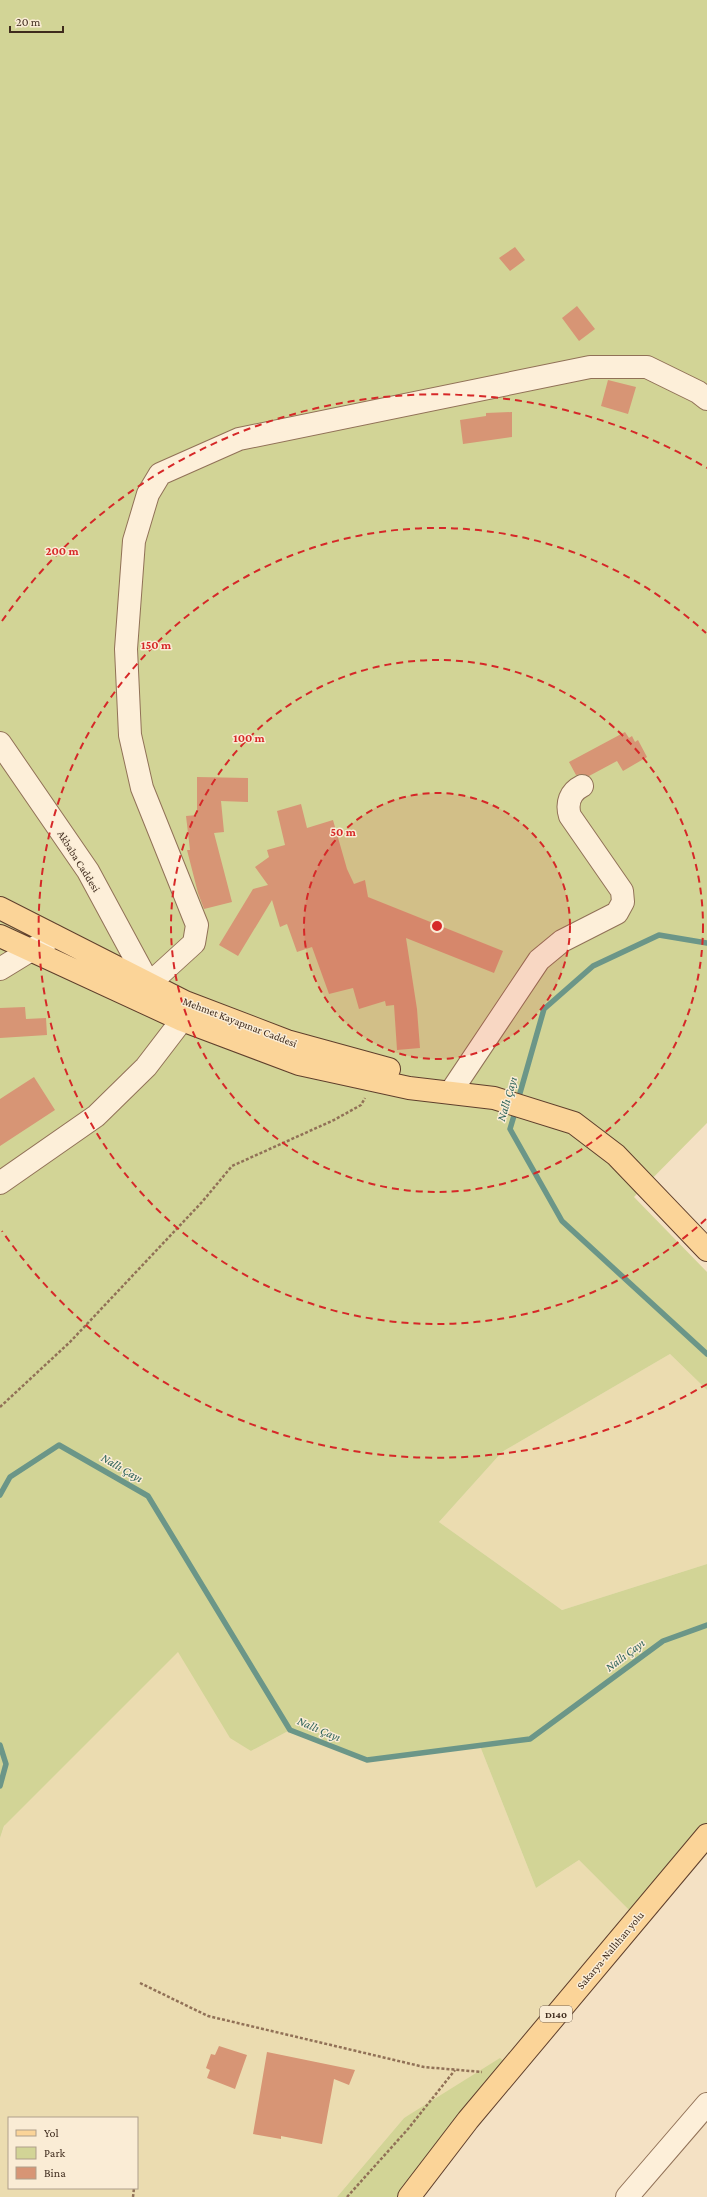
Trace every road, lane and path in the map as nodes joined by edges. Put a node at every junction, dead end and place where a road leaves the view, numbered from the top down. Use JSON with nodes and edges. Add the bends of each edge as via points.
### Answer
{"nodes":[{"id":1,"x":707,"y":399,"type":"edge"},
{"id":2,"x":0,"y":743,"type":"edge"},
{"id":3,"x":582,"y":786,"type":"dead end"},
{"id":4,"x":9,"y":913,"type":"edge"},
{"id":5,"x":0,"y":932,"type":"edge"},
{"id":6,"x":0,"y":936,"type":"edge"},
{"id":7,"x":54,"y":936,"type":"junction"},
{"id":8,"x":33,"y":950,"type":"junction"},
{"id":9,"x":0,"y":969,"type":"edge"},
{"id":10,"x":149,"y":984,"type":"junction"},
{"id":11,"x":182,"y":1020,"type":"junction"},
{"id":12,"x":374,"y":1080,"type":"junction"},
{"id":13,"x":454,"y":1087,"type":"junction"},
{"id":14,"x":494,"y":1098,"type":"junction"},
{"id":15,"x":0,"y":1183,"type":"edge"},
{"id":16,"x":707,"y":1250,"type":"edge"},
{"id":17,"x":0,"y":1407,"type":"edge"},
{"id":18,"x":707,"y":1835,"type":"edge"},
{"id":19,"x":140,"y":1983,"type":"dead end"},
{"id":20,"x":455,"y":2069,"type":"junction"},
{"id":21,"x":507,"y":2074,"type":"junction"},
{"id":22,"x":707,"y":2104,"type":"edge"},
{"id":23,"x":347,"y":2197,"type":"edge"},
{"id":24,"x":409,"y":2197,"type":"edge"},
{"id":25,"x":627,"y":2197,"type":"edge"}],
"edges":[{"from":1,"to":10,"type":"street","via":[[648,367],[590,367],[240,439],[160,474],[148,494],[134,541],[126,649],[130,735],[142,788],[197,925],[194,942]]},
{"from":2,"to":10,"type":"street","name":"Akbaba Caddesi","via":[[88,871]]},
{"from":3,"to":13,"type":"street","via":[[570,798],[570,816],[622,891],[621,908],[612,916],[562,941],[539,960]]},
{"from":4,"to":5,"type":"street"},
{"from":4,"to":7,"type":"main road","name":"Mehmet Kayapınar Caddesi"},
{"from":6,"to":8,"type":"main road"},
{"from":7,"to":8,"type":"street"},
{"from":7,"to":10,"type":"main road","name":"Mehmet Kayapınar Caddesi"},
{"from":8,"to":9,"type":"street"},
{"from":8,"to":11,"type":"main road"},
{"from":10,"to":13,"type":"main road","name":"Mehmet Kayapınar Caddesi","via":[[185,1002],[287,1041]]},
{"from":11,"to":12,"type":"main road","via":[[299,1064]]},
{"from":11,"to":15,"type":"street","via":[[146,1067],[96,1116]]},
{"from":12,"to":14,"type":"main road","via":[[409,1088]]},
{"from":12,"to":17,"type":"path","via":[[361,1105],[286,1143],[232,1166],[70,1342]]},
{"from":13,"to":14,"type":"main road","name":"Mehmet Kayapınar Caddesi"},
{"from":14,"to":16,"type":"main road","via":[[574,1123],[616,1155]]},
{"from":18,"to":21,"type":"main road","name":"Sakarya-Nallıhan yolu","number":"D140"},
{"from":19,"to":20,"type":"path","via":[[208,2016],[424,2067]]},
{"from":20,"to":21,"type":"path"},
{"from":20,"to":23,"type":"path","via":[[408,2130]]},
{"from":21,"to":24,"type":"main road","name":"Sakarya-Nallıhan yolu","number":"D140"},
{"from":22,"to":25,"type":"street"}]}
